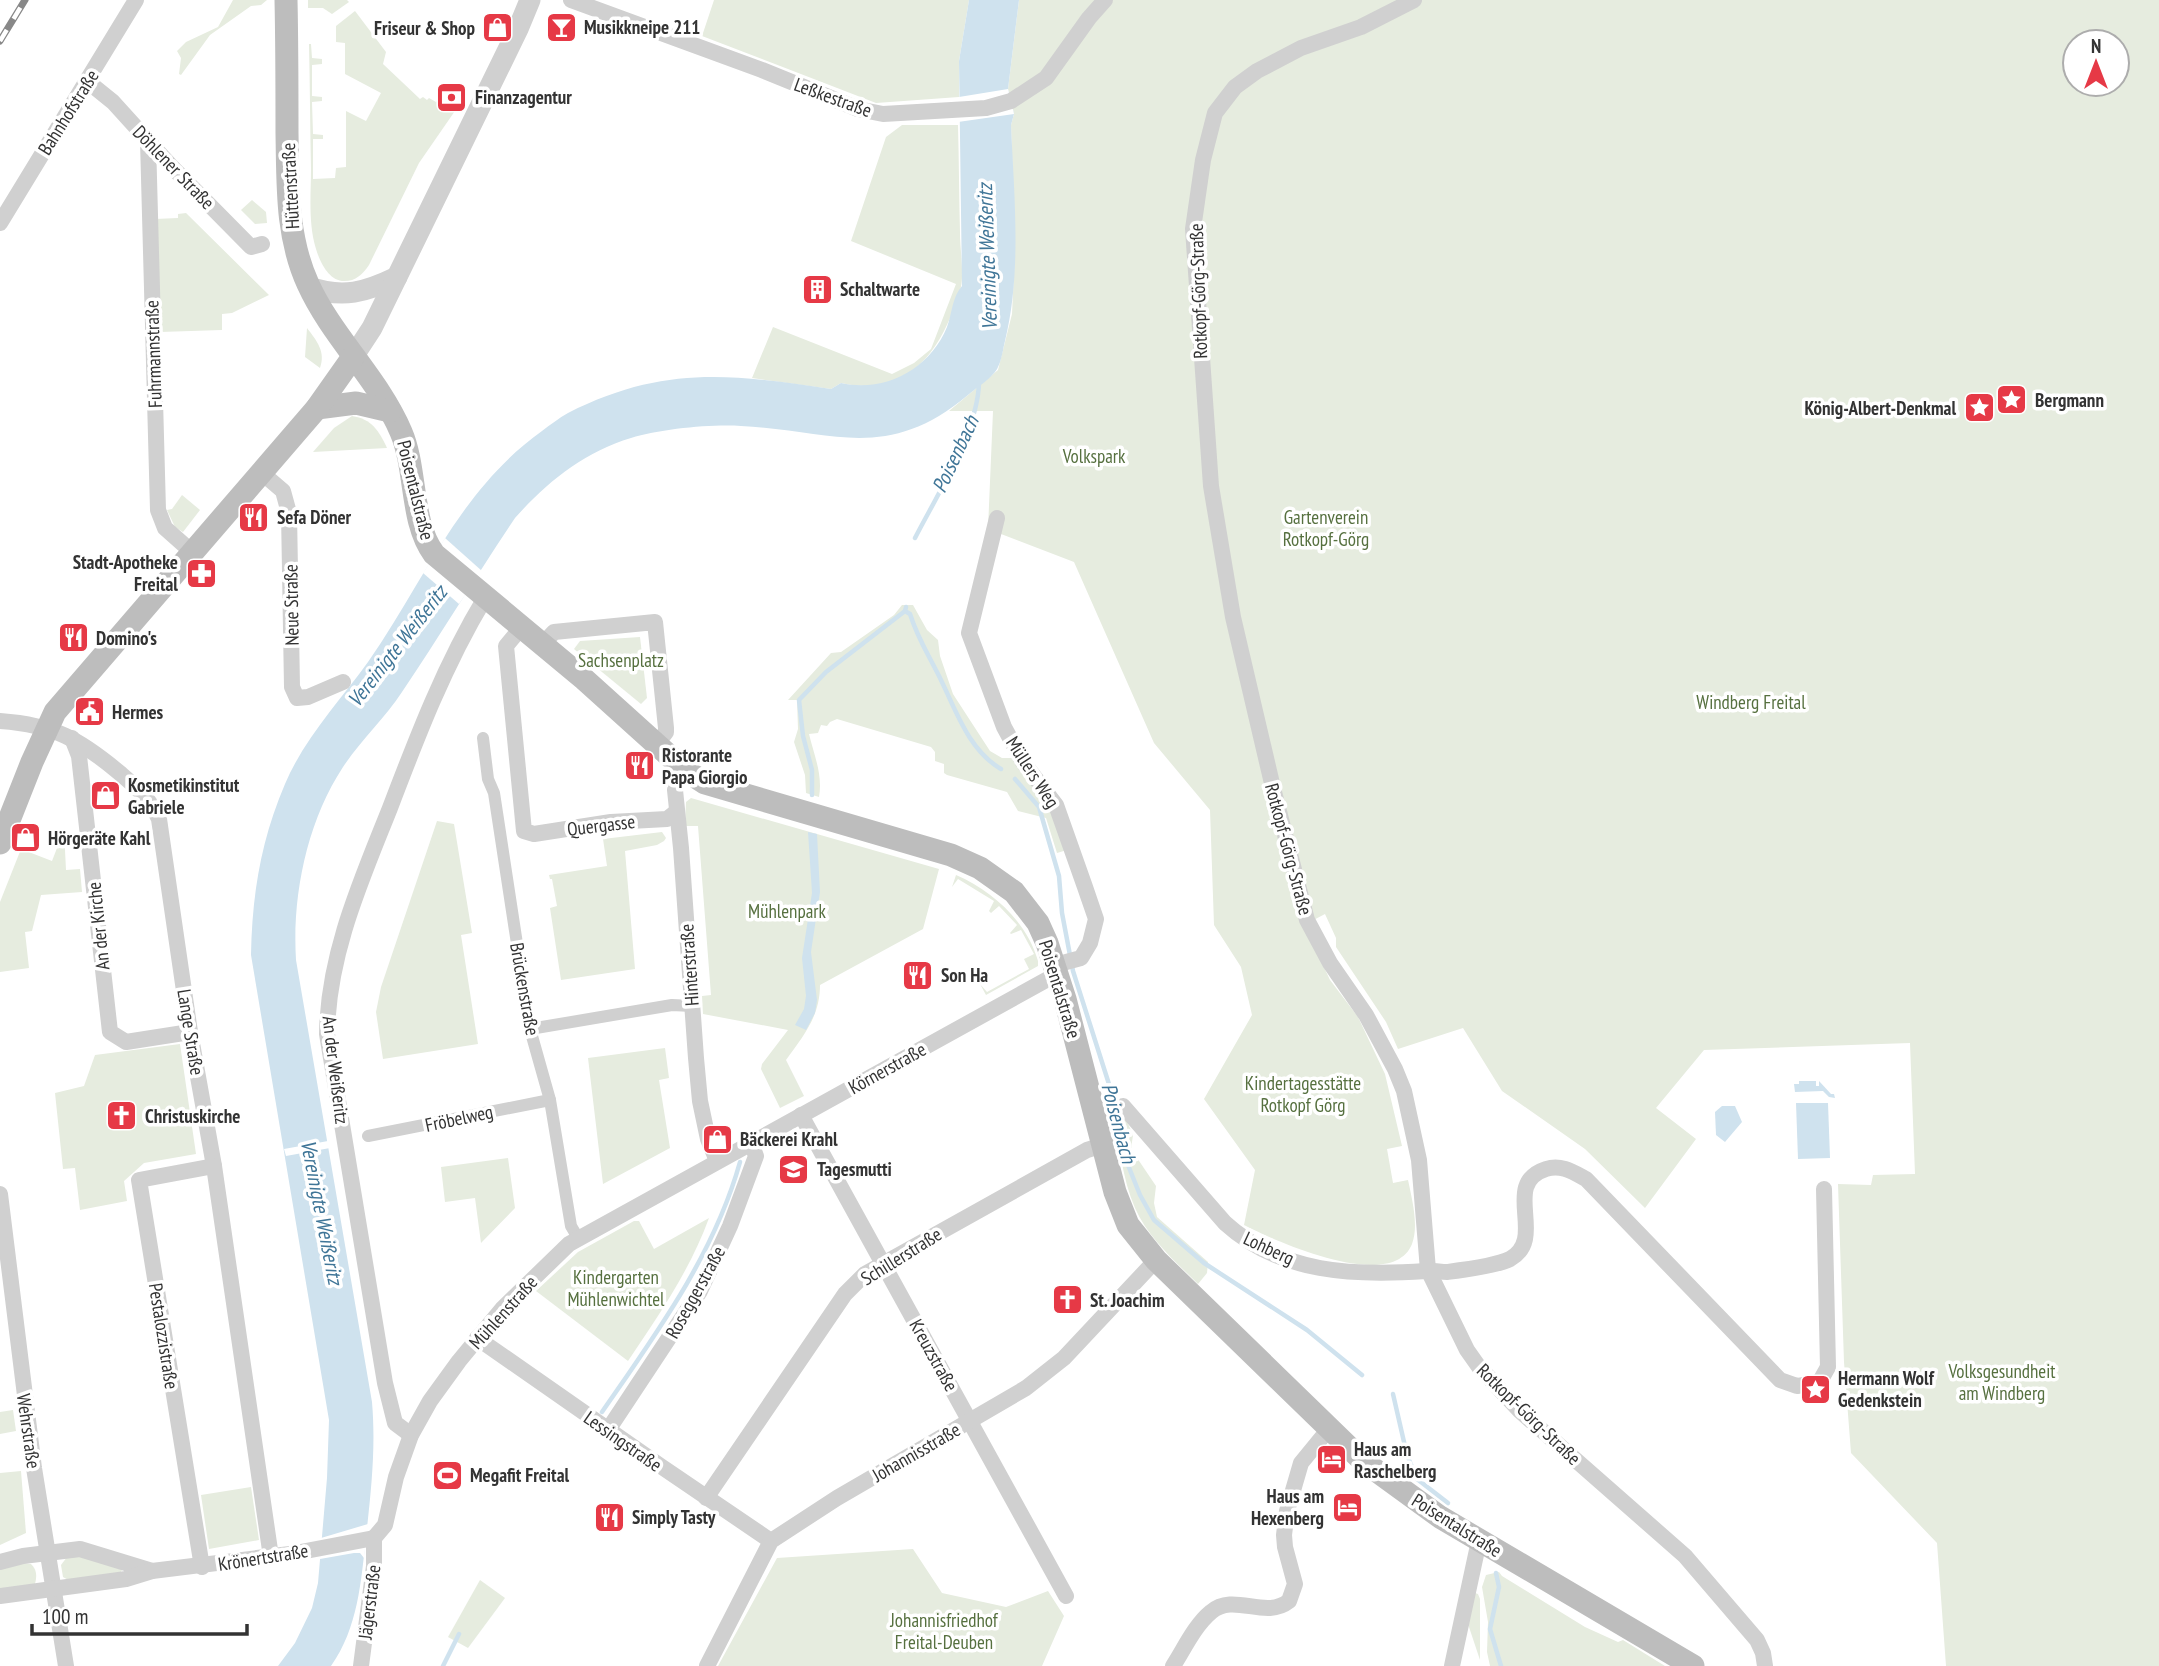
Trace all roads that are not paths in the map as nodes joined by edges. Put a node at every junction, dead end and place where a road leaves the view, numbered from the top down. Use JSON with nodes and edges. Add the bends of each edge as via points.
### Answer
{"nodes":[{"id":1,"x":136,"y":0,"type":"edge"},
{"id":2,"x":286,"y":0,"type":"edge"},
{"id":3,"x":530,"y":0,"type":"edge"},
{"id":4,"x":571,"y":0,"type":"edge"},
{"id":5,"x":1105,"y":0,"type":"edge"},
{"id":6,"x":1414,"y":0,"type":"edge"},
{"id":7,"x":87,"y":81,"type":"junction"},
{"id":8,"x":148,"y":142,"type":"junction"},
{"id":9,"x":0,"y":223,"type":"edge"},
{"id":10,"x":262,"y":244,"type":"dead end"},
{"id":11,"x":397,"y":277,"type":"junction"},
{"id":12,"x":309,"y":287,"type":"junction"},
{"id":13,"x":353,"y":357,"type":"junction"},
{"id":14,"x":317,"y":408,"type":"junction"},
{"id":15,"x":390,"y":411,"type":"junction"},
{"id":16,"x":262,"y":473,"type":"junction"},
{"id":17,"x":997,"y":518,"type":"dead end"},
{"id":18,"x":192,"y":552,"type":"junction"},
{"id":19,"x":478,"y":593,"type":"junction"},
{"id":20,"x":521,"y":628,"type":"junction"},
{"id":21,"x":542,"y":645,"type":"junction"},
{"id":22,"x":343,"y":682,"type":"dead end"},
{"id":23,"x":0,"y":721,"type":"edge"},
{"id":24,"x":47,"y":728,"type":"junction"},
{"id":25,"x":72,"y":738,"type":"junction"},
{"id":26,"x":483,"y":738,"type":"dead end"},
{"id":27,"x":656,"y":746,"type":"junction"},
{"id":28,"x":685,"y":770,"type":"junction"},
{"id":29,"x":676,"y":812,"type":"junction"},
{"id":30,"x":0,"y":843,"type":"edge"},
{"id":31,"x":1063,"y":965,"type":"junction"},
{"id":32,"x":692,"y":1006,"type":"junction"},
{"id":33,"x":530,"y":1029,"type":"junction"},
{"id":34,"x":190,"y":1032,"type":"junction"},
{"id":35,"x":550,"y":1100,"type":"junction"},
{"id":36,"x":1123,"y":1107,"type":"dead end"},
{"id":37,"x":801,"y":1115,"type":"junction"},
{"id":38,"x":368,"y":1136,"type":"dead end"},
{"id":39,"x":751,"y":1143,"type":"junction"},
{"id":40,"x":1103,"y":1145,"type":"junction"},
{"id":41,"x":717,"y":1161,"type":"junction"},
{"id":42,"x":214,"y":1166,"type":"junction"},
{"id":43,"x":1824,"y":1189,"type":"dead end"},
{"id":44,"x":0,"y":1194,"type":"edge"},
{"id":45,"x":578,"y":1238,"type":"junction"},
{"id":46,"x":1156,"y":1260,"type":"junction"},
{"id":47,"x":883,"y":1263,"type":"junction"},
{"id":48,"x":1428,"y":1270,"type":"junction"},
{"id":49,"x":477,"y":1338,"type":"junction"},
{"id":50,"x":969,"y":1421,"type":"junction"},
{"id":51,"x":608,"y":1430,"type":"junction"},
{"id":52,"x":1328,"y":1430,"type":"junction"},
{"id":53,"x":411,"y":1435,"type":"junction"},
{"id":54,"x":706,"y":1498,"type":"junction"},
{"id":55,"x":370,"y":1539,"type":"junction"},
{"id":56,"x":771,"y":1541,"type":"junction"},
{"id":57,"x":1482,"y":1542,"type":"junction"},
{"id":58,"x":48,"y":1554,"type":"junction"},
{"id":59,"x":271,"y":1557,"type":"junction"},
{"id":60,"x":0,"y":1563,"type":"edge"},
{"id":61,"x":202,"y":1567,"type":"junction"},
{"id":62,"x":152,"y":1571,"type":"junction"},
{"id":63,"x":54,"y":1589,"type":"junction"},
{"id":64,"x":1066,"y":1595,"type":"dead end"},
{"id":65,"x":0,"y":1597,"type":"edge"},
{"id":66,"x":66,"y":1666,"type":"edge"},
{"id":67,"x":361,"y":1666,"type":"edge"},
{"id":68,"x":707,"y":1666,"type":"edge"},
{"id":69,"x":1172,"y":1666,"type":"edge"},
{"id":70,"x":1452,"y":1666,"type":"edge"},
{"id":71,"x":1693,"y":1666,"type":"edge"},
{"id":72,"x":1765,"y":1666,"type":"edge"}],
"edges":[{"from":1,"to":7,"type":"street","name":"Bahnhofstraße"},
{"from":2,"to":12,"type":"main road","name":"Hüttenstraße","via":[[289,204],[295,251]]},
{"from":3,"to":11,"type":"street"},
{"from":4,"to":5,"type":"street","name":"Leßkestraße","via":[[872,113],[986,108],[1012,101],[1046,78]]},
{"from":6,"to":48,"type":"street","name":"Rotkopf-Görg-Straße","via":[[1361,27],[1301,48],[1235,87],[1216,113],[1203,160],[1193,229],[1208,463],[1233,617],[1307,920],[1366,1015],[1404,1091],[1419,1160]]},
{"from":7,"to":8,"type":"street","name":"Döhlener Straße","via":[[113,102]]},
{"from":7,"to":9,"type":"street","name":"Bahnhofstraße"},
{"from":8,"to":10,"type":"street","name":"Döhlener Straße","via":[[251,247]]},
{"from":8,"to":18,"type":"street","name":"Fuhrmannstraße","via":[[158,510],[165,528]]},
{"from":11,"to":12,"type":"street","via":[[357,294]]},
{"from":11,"to":13,"type":"street"},
{"from":12,"to":13,"type":"main road","name":"Hüttenstraße"},
{"from":13,"to":14,"type":"main road"},
{"from":13,"to":15,"type":"main road","name":"Poisentalstraße"},
{"from":14,"to":15,"type":"main road","via":[[356,403]]},
{"from":14,"to":16,"type":"main road"},
{"from":15,"to":19,"type":"main road","name":"Poisentalstraße","via":[[407,446],[422,525],[434,554]]},
{"from":16,"to":18,"type":"main road"},
{"from":16,"to":22,"type":"street","name":"Neue Straße","via":[[283,491],[289,513],[292,687],[297,698],[308,697]]},
{"from":17,"to":31,"type":"street","name":"Müllers Weg","via":[[969,633],[1004,727],[1023,762],[1056,805],[1096,919],[1081,958]]},
{"from":18,"to":24,"type":"main road","via":[[55,712]]},
{"from":19,"to":20,"type":"main road","name":"Poisentalstraße"},
{"from":19,"to":53,"type":"street","name":"An der Weißeritz","via":[[352,906],[329,989],[327,1034],[385,1384],[395,1423]]},
{"from":20,"to":21,"type":"main road","name":"Poisentalstraße"},
{"from":20,"to":29,"type":"street","name":"Quergasse","via":[[506,646],[524,831],[534,834],[667,819]]},
{"from":21,"to":27,"type":"main road","name":"Poisentalstraße"},
{"from":21,"to":27,"type":"street","via":[[554,632],[655,622],[666,727]]},
{"from":23,"to":24,"type":"street","name":"Lange Straße"},
{"from":24,"to":25,"type":"street","name":"Lange Straße"},
{"from":24,"to":30,"type":"main road"},
{"from":25,"to":34,"type":"street","name":"Lange Straße","via":[[142,793],[159,819]]},
{"from":25,"to":34,"type":"street","name":"An der Kirche","via":[[79,756],[110,1032],[126,1042]]},
{"from":26,"to":33,"type":"street","name":"Brückenstraße"},
{"from":27,"to":28,"type":"main road","name":"Poisentalstraße"},
{"from":28,"to":29,"type":"street","name":"Hinterstraße","via":[[675,790]]},
{"from":28,"to":31,"type":"main road","name":"Poisentalstraße","via":[[705,783],[928,848],[980,868],[1028,908]]},
{"from":29,"to":32,"type":"street","name":"Hinterstraße"},
{"from":31,"to":37,"type":"street","name":"Körnerstraße"},
{"from":31,"to":40,"type":"main road","name":"Poisentalstraße"},
{"from":32,"to":33,"type":"street"},
{"from":32,"to":41,"type":"street","name":"Hinterstraße","via":[[700,1101]]},
{"from":33,"to":35,"type":"street","name":"Brückenstraße"},
{"from":34,"to":42,"type":"street","name":"Lange Straße"},
{"from":35,"to":38,"type":"street","name":"Fröbelweg"},
{"from":35,"to":45,"type":"street","name":"Brückenstraße","via":[[571,1226]]},
{"from":36,"to":48,"type":"street","name":"Lohberg","via":[[1225,1223],[1263,1250],[1286,1260],[1346,1272]]},
{"from":37,"to":39,"type":"street","name":"Körnerstraße"},
{"from":37,"to":47,"type":"street","name":"Kreuzstraße"},
{"from":39,"to":41,"type":"street","name":"Körnerstraße"},
{"from":39,"to":51,"type":"street","name":"Roseggerstraße","via":[[756,1156],[700,1291]]},
{"from":40,"to":46,"type":"main road","name":"Poisentalstraße","via":[[1128,1225]]},
{"from":40,"to":47,"type":"street","name":"Schillerstraße"},
{"from":41,"to":45,"type":"street","name":"Mühlenstraße"},
{"from":42,"to":59,"type":"street","name":"Lange Straße"},
{"from":42,"to":61,"type":"street","name":"Pestalozzistraße","via":[[139,1180]]},
{"from":43,"to":48,"type":"street","name":"Lohberg","via":[[1828,1367],[1819,1383],[1797,1386],[1780,1380],[1586,1179],[1569,1169],[1553,1167],[1528,1181],[1525,1239],[1510,1258],[1446,1272]]},
{"from":44,"to":58,"type":"street","name":"Wehrstraße"},
{"from":45,"to":49,"type":"street","name":"Mühlenstraße","via":[[547,1263]]},
{"from":46,"to":50,"type":"street","name":"Johannisstraße","via":[[1064,1358],[1027,1388]]},
{"from":46,"to":52,"type":"main road","name":"Poisentalstraße"},
{"from":47,"to":50,"type":"street","name":"Kreuzstraße"},
{"from":47,"to":54,"type":"street","name":"Schillerstraße","via":[[845,1294]]},
{"from":48,"to":72,"type":"street","name":"Rotkopf-Görg-Straße","via":[[1466,1350],[1479,1367],[1520,1411],[1685,1556],[1757,1640]]},
{"from":49,"to":51,"type":"street","name":"Lessingstraße"},
{"from":49,"to":53,"type":"street","name":"Mühlenstraße"},
{"from":50,"to":56,"type":"street","name":"Johannisstraße"},
{"from":50,"to":64,"type":"street","name":"Kreuzstraße"},
{"from":51,"to":54,"type":"street","name":"Lessingstraße"},
{"from":52,"to":57,"type":"main road","name":"Poisentalstraße","via":[[1394,1485]]},
{"from":52,"to":69,"type":"street","via":[[1301,1463],[1287,1511],[1285,1547],[1295,1584],[1289,1601],[1275,1609],[1237,1604],[1211,1612]]},
{"from":53,"to":55,"type":"street","name":"Mühlenstraße","via":[[385,1525]]},
{"from":54,"to":56,"type":"street","name":"Lessingstraße"},
{"from":55,"to":59,"type":"street","name":"Krönertstraße"},
{"from":55,"to":67,"type":"street","name":"Jägerstraße","via":[[374,1566]]},
{"from":56,"to":68,"type":"street","name":"Johannisstraße"},
{"from":57,"to":70,"type":"street"},
{"from":57,"to":71,"type":"main road","name":"Poisentalstraße"},
{"from":58,"to":60,"type":"street","name":"Krönertstraße"},
{"from":58,"to":62,"type":"street","name":"Krönertstraße","via":[[80,1549]]},
{"from":58,"to":63,"type":"street","name":"Wehrstraße"},
{"from":59,"to":61,"type":"street","name":"Krönertstraße"},
{"from":61,"to":62,"type":"street","name":"Krönertstraße"},
{"from":62,"to":63,"type":"street","name":"Krönertstraße"},
{"from":63,"to":65,"type":"street","name":"Krönertstraße"},
{"from":63,"to":66,"type":"street","name":"Wehrstraße"}]}
